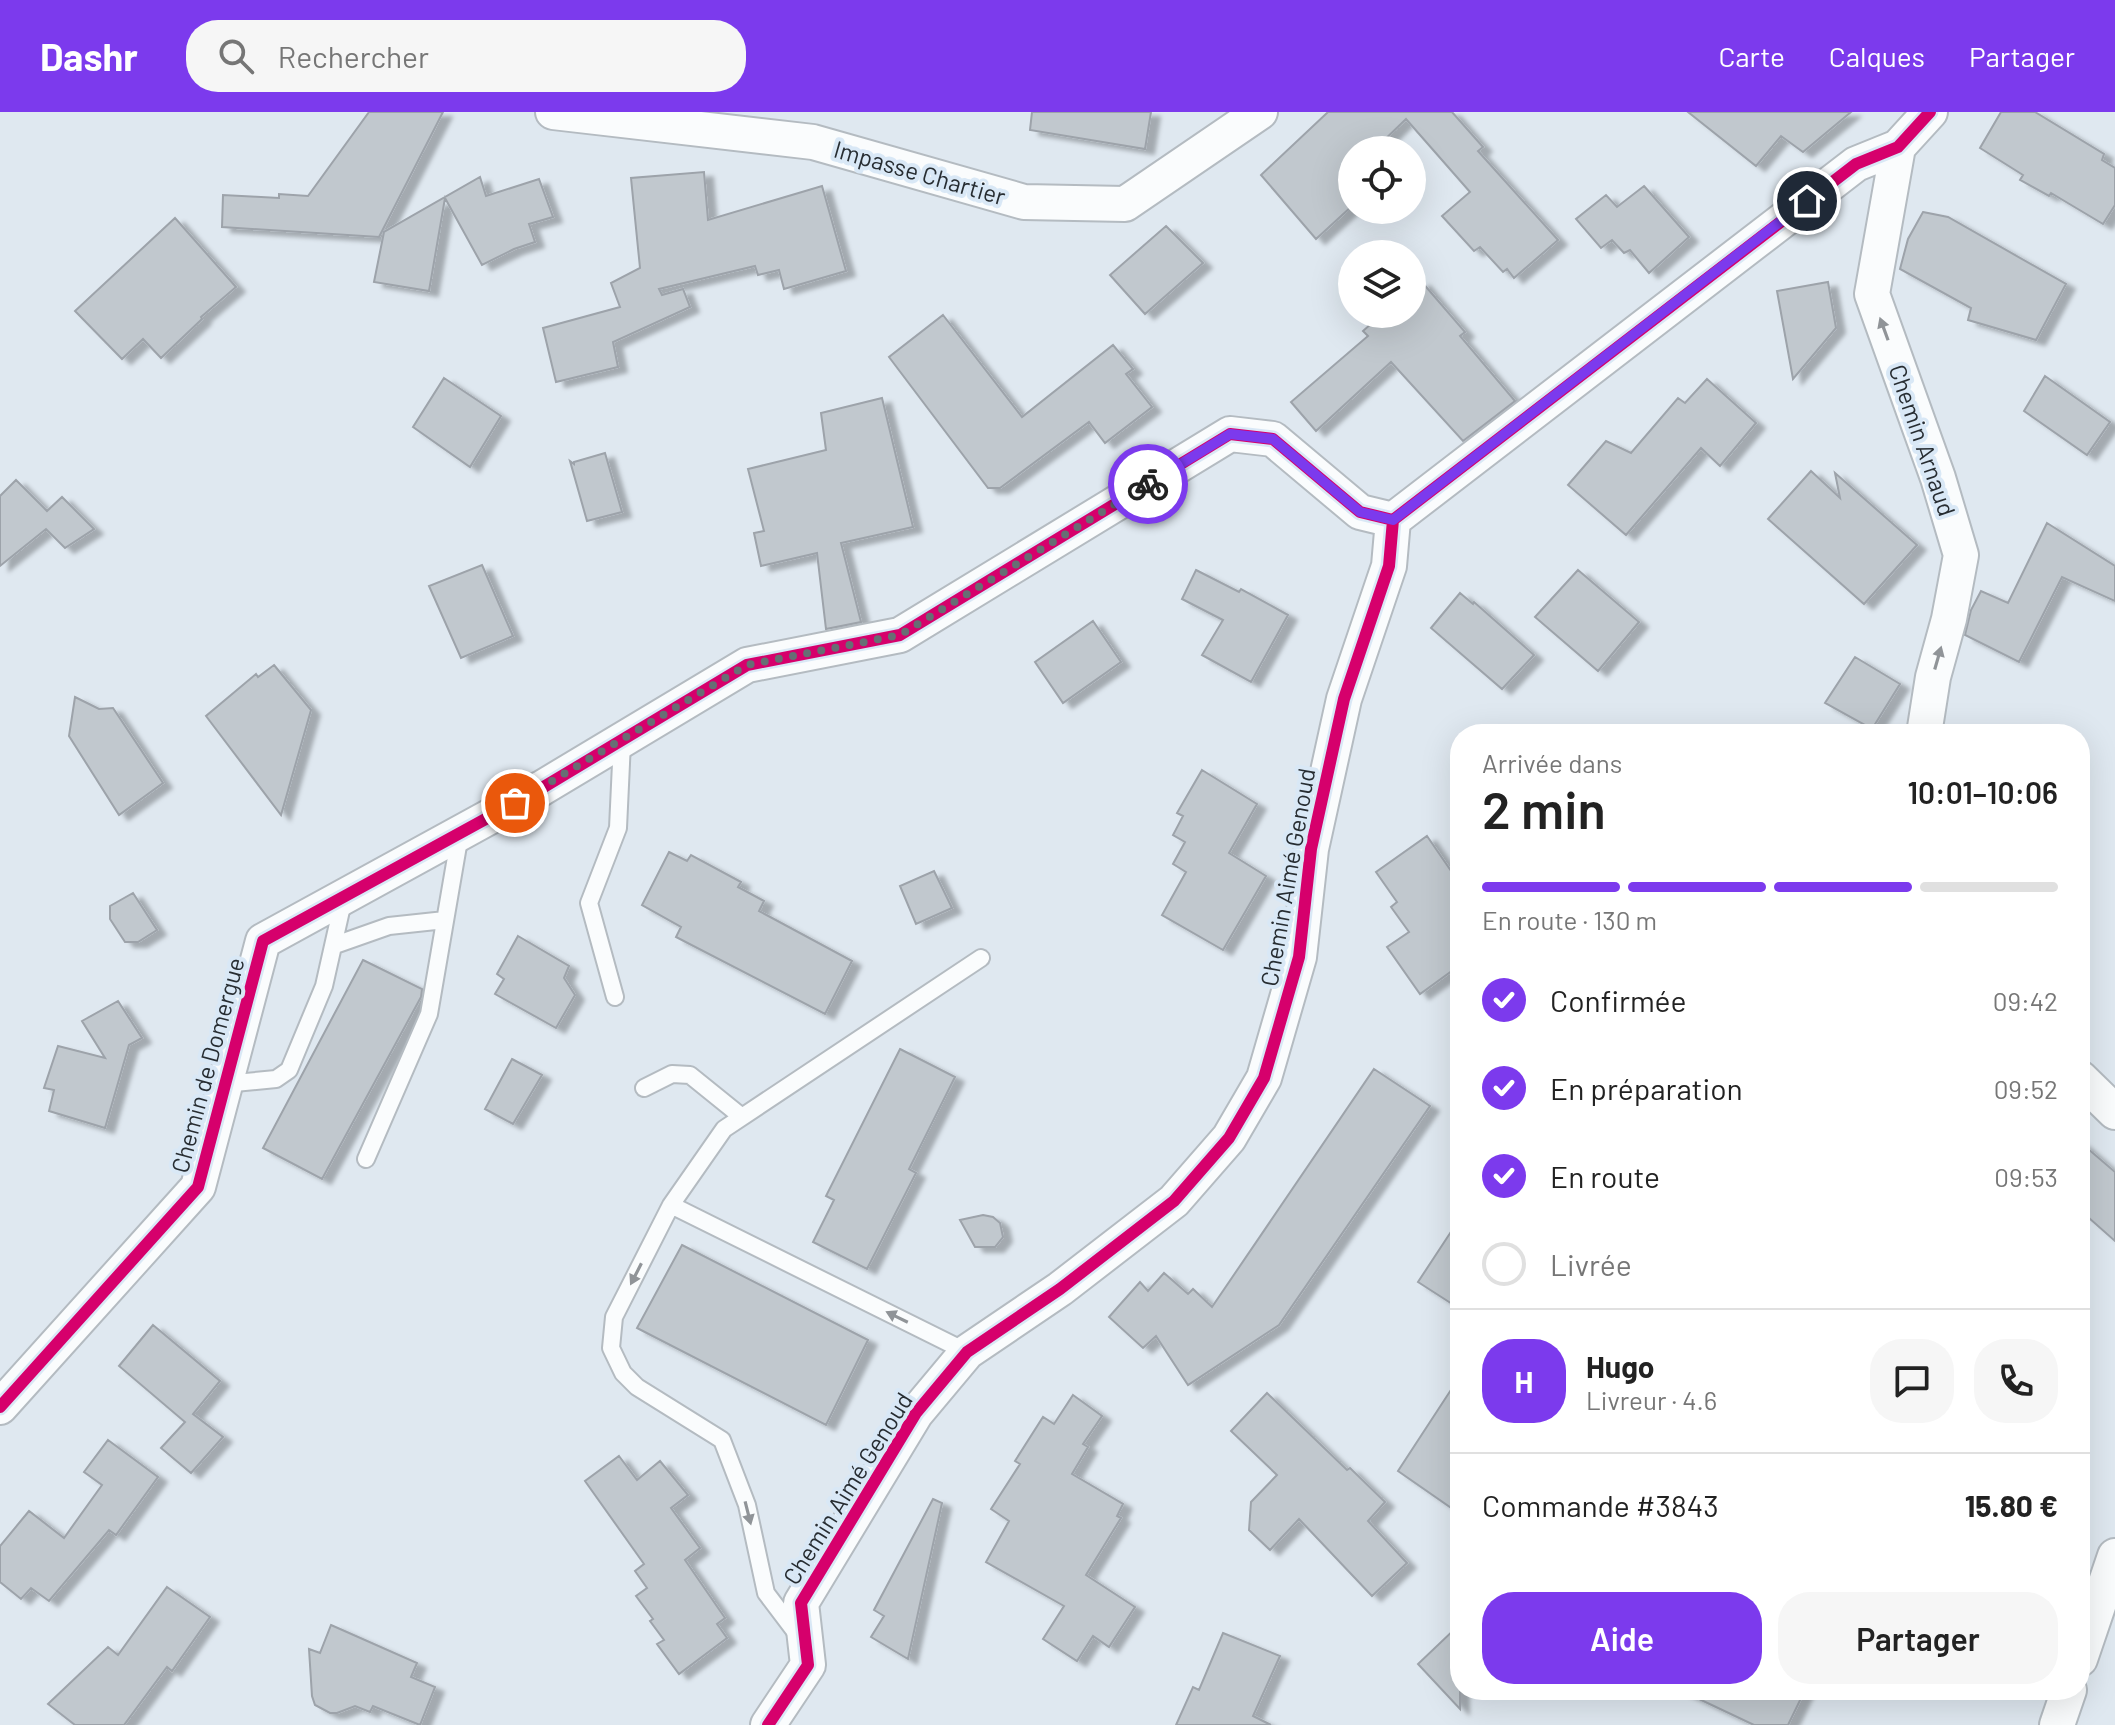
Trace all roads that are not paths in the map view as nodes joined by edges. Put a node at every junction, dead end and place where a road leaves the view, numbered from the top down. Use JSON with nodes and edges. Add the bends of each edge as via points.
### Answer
{"nodes":[{"id":1,"x":553,"y":112,"type":"edge"},
{"id":2,"x":1260,"y":112,"type":"edge"},
{"id":3,"x":1930,"y":112,"type":"edge"},
{"id":4,"x":1898,"y":147,"type":"junction"},
{"id":5,"x":1393,"y":520,"type":"junction"},
{"id":6,"x":1926,"y":724,"type":"edge"},
{"id":7,"x":622,"y":740,"type":"junction"},
{"id":8,"x":460,"y":833,"type":"junction"},
{"id":9,"x":344,"y":896,"type":"junction"},
{"id":10,"x":445,"y":920,"type":"junction"},
{"id":11,"x":335,"y":945,"type":"junction"},
{"id":12,"x":981,"y":958,"type":"dead end"},
{"id":13,"x":615,"y":997,"type":"dead end"},
{"id":14,"x":224,"y":1084,"type":"junction"},
{"id":15,"x":644,"y":1088,"type":"dead end"},
{"id":16,"x":2090,"y":1088,"type":"edge"},
{"id":17,"x":2115,"y":1112,"type":"edge"},
{"id":18,"x":742,"y":1117,"type":"junction"},
{"id":19,"x":366,"y":1159,"type":"dead end"},
{"id":20,"x":671,"y":1205,"type":"junction"},
{"id":21,"x":967,"y":1352,"type":"junction"},
{"id":22,"x":0,"y":1407,"type":"edge"},
{"id":23,"x":2115,"y":1556,"type":"edge"},
{"id":24,"x":2090,"y":1630,"type":"edge"},
{"id":25,"x":806,"y":1644,"type":"junction"},
{"id":26,"x":2066,"y":1700,"type":"edge"},
{"id":27,"x":768,"y":1725,"type":"edge"},
{"id":28,"x":2057,"y":1725,"type":"edge"}],
"edges":[{"from":1,"to":2,"type":"street","name":"Impasse Chartier","via":[[813,142],[1024,202],[1125,204]]},
{"from":3,"to":4,"type":"street"},
{"from":4,"to":5,"type":"street","via":[[1856,164]]},
{"from":6,"to":4,"type":"street","name":"Chemin Arnaud","one_way":true,"via":[[1961,555],[1872,294]]},
{"from":5,"to":7,"type":"street","name":"Chemin de Domergue","via":[[1360,512],[1273,439],[1230,434],[900,635],[747,665]]},
{"from":5,"to":21,"type":"street","name":"Chemin Aimé Genoud","via":[[1389,566],[1344,699],[1311,849],[1299,957],[1264,1078],[1229,1138],[1174,1201]]},
{"from":7,"to":8,"type":"street","name":"Chemin de Domergue"},
{"from":7,"to":13,"type":"lane","via":[[618,828],[589,903]]},
{"from":8,"to":9,"type":"street","name":"Chemin de Domergue"},
{"from":8,"to":10,"type":"lane"},
{"from":9,"to":11,"type":"lane"},
{"from":9,"to":14,"type":"street","name":"Chemin de Domergue","via":[[263,941]]},
{"from":10,"to":11,"type":"lane","via":[[389,926]]},
{"from":10,"to":19,"type":"lane","via":[[429,1014]]},
{"from":11,"to":14,"type":"lane","via":[[289,1070],[276,1079]]},
{"from":12,"to":18,"type":"lane"},
{"from":14,"to":22,"type":"street","name":"Chemin de Domergue","via":[[198,1187]]},
{"from":15,"to":18,"type":"lane","via":[[672,1074],[690,1075]]},
{"from":16,"to":17,"type":"street"},
{"from":18,"to":20,"type":"lane","via":[[724,1129]]},
{"from":21,"to":20,"type":"lane","one_way":true},
{"from":20,"to":25,"type":"lane","one_way":true,"via":[[614,1317],[611,1348],[637,1387],[722,1440],[747,1505],[766,1593]]},
{"from":21,"to":25,"type":"street","name":"Chemin Aimé Genoud","via":[[916,1413],[801,1603]]},
{"from":23,"to":24,"type":"street"},
{"from":25,"to":27,"type":"street","name":"Chemin Aimé Genoud","via":[[808,1665]]},
{"from":26,"to":28,"type":"street"}]}
